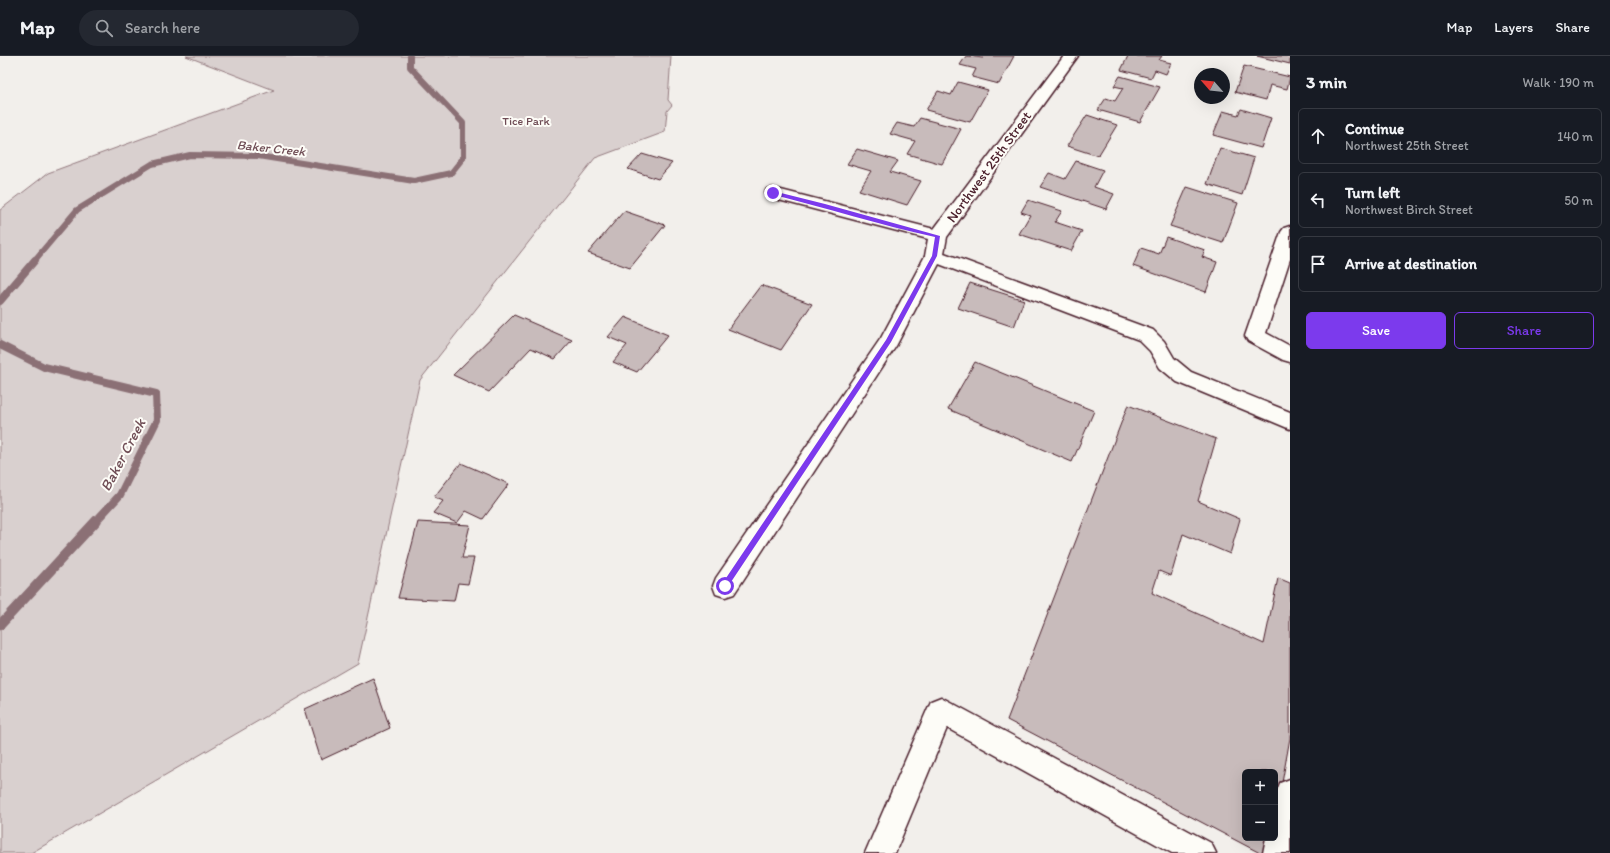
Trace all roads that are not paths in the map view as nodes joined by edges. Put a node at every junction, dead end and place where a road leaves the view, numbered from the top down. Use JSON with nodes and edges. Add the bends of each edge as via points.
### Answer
{"nodes":[{"id":1,"x":1071,"y":56,"type":"edge"},
{"id":2,"x":773,"y":193,"type":"dead end"},
{"id":3,"x":1290,"y":232,"type":"edge"},
{"id":4,"x":936,"y":246,"type":"junction"},
{"id":5,"x":1290,"y":355,"type":"edge"},
{"id":6,"x":1290,"y":421,"type":"edge"},
{"id":7,"x":725,"y":586,"type":"dead end"},
{"id":8,"x":1290,"y":793,"type":"edge"},
{"id":9,"x":880,"y":853,"type":"edge"},
{"id":10,"x":1201,"y":853,"type":"edge"},
{"id":11,"x":1278,"y":853,"type":"edge"}],
"edges":[{"from":1,"to":4,"type":"street","name":"Northwest 25th Street"},
{"from":2,"to":4,"type":"street","via":[[904,229]]},
{"from":3,"to":5,"type":"street","via":[[1255,336]]},
{"from":4,"to":6,"type":"street","via":[[1146,335],[1167,363],[1184,377]]},
{"from":4,"to":7,"type":"street","name":"Northwest 25th Street","via":[[889,341]]},
{"from":8,"to":11,"type":"street"},
{"from":9,"to":10,"type":"street","via":[[941,710]]}]}
